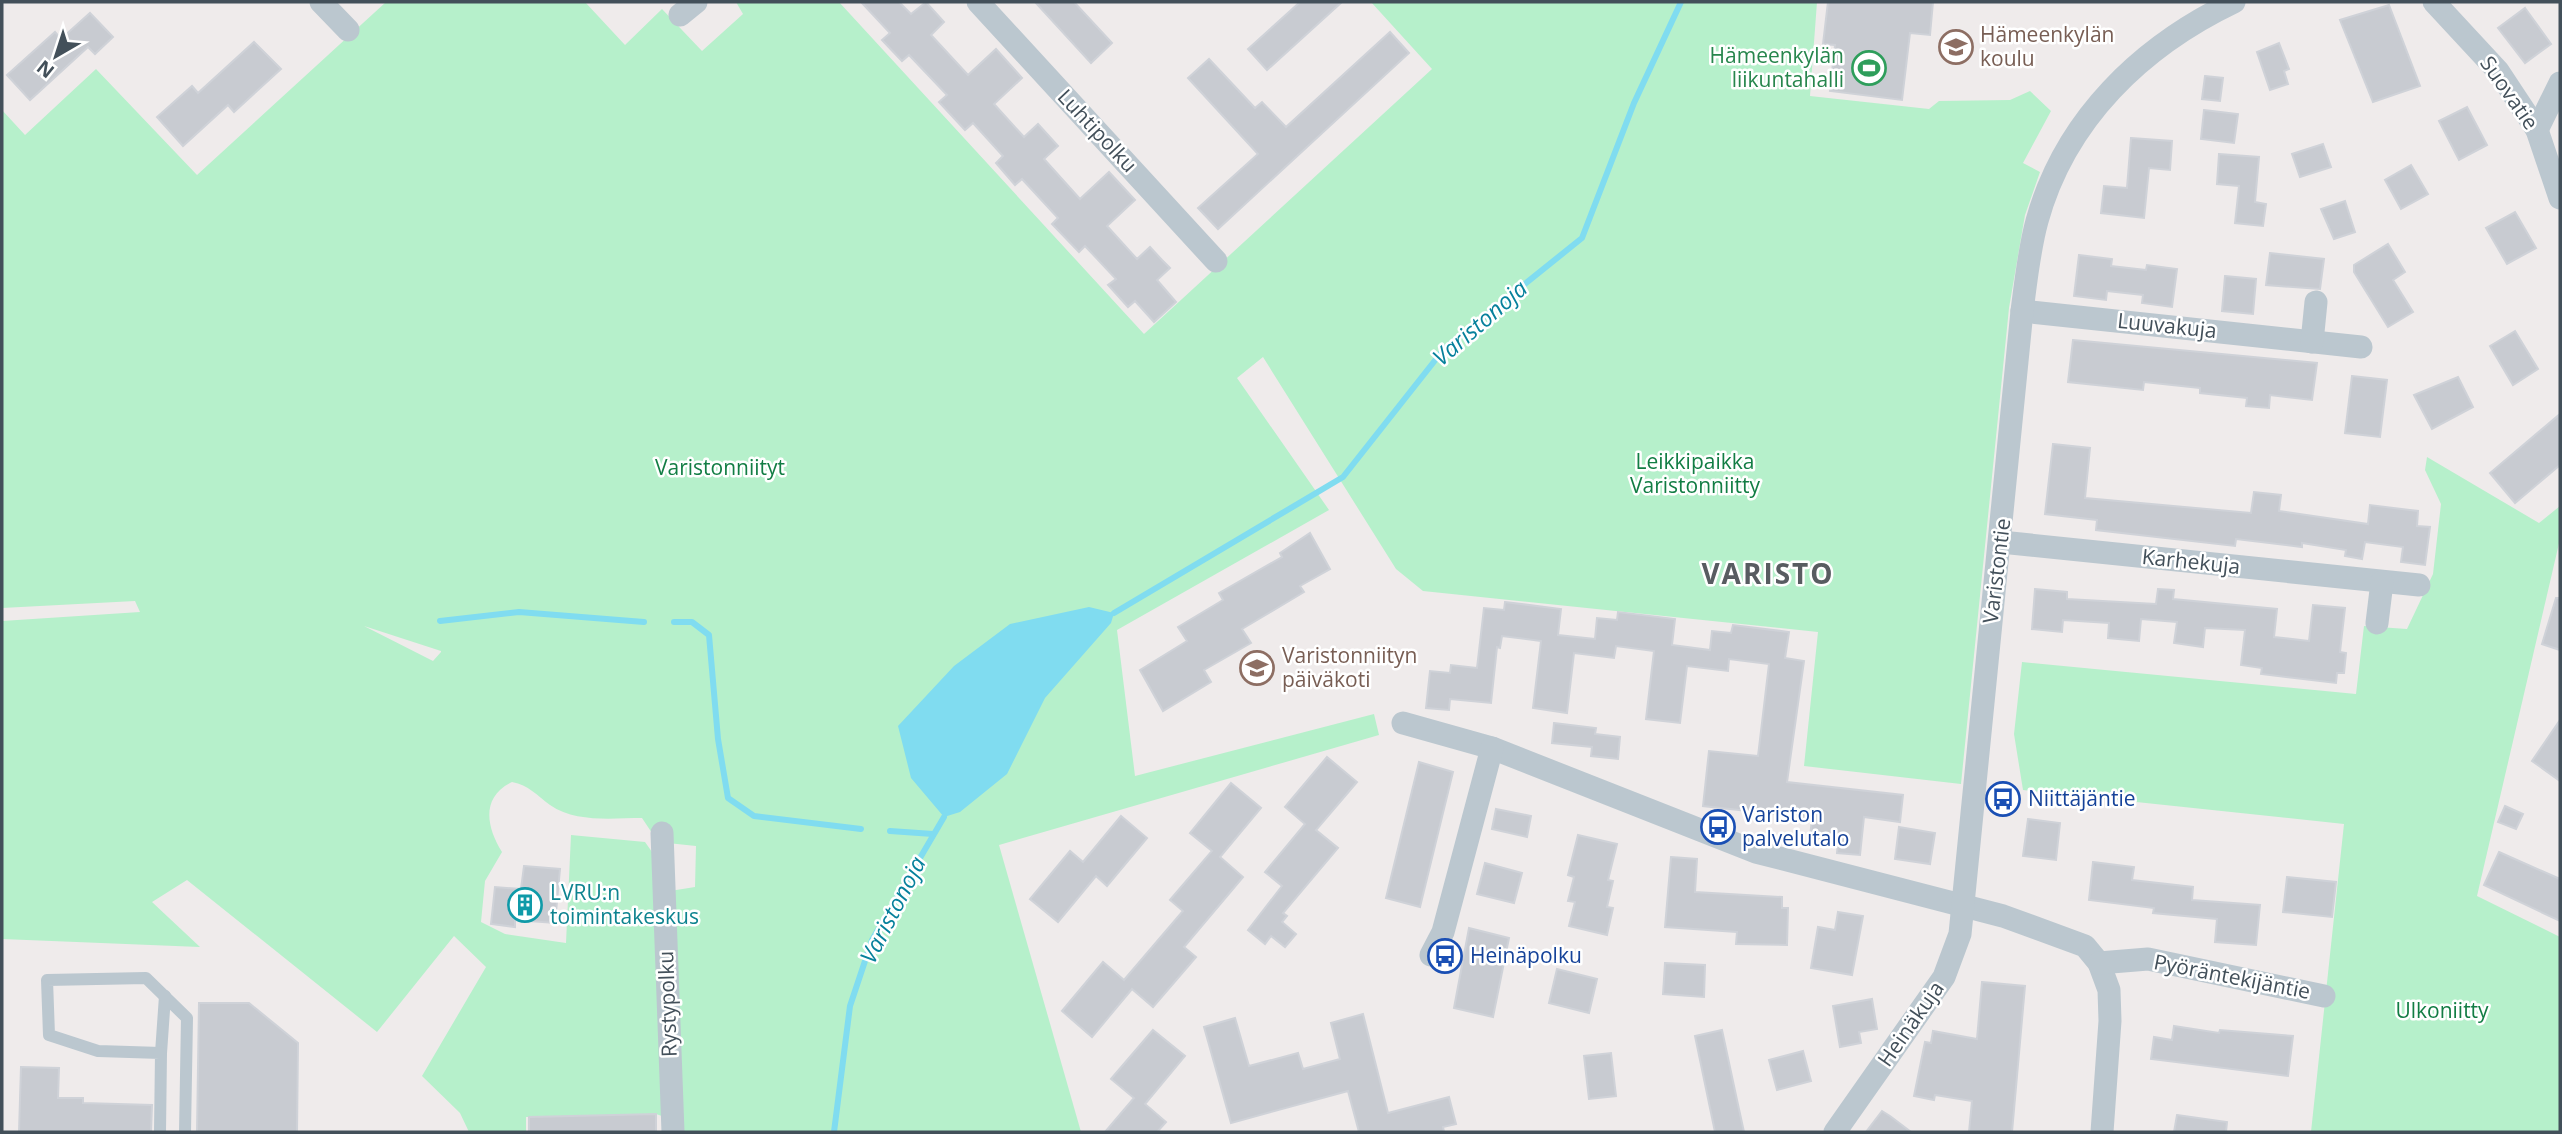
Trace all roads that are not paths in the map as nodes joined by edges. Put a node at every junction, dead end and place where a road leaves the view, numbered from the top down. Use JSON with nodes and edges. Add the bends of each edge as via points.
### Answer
{"nodes":[{"id":1,"x":321,"y":2,"type":"edge"},
{"id":2,"x":978,"y":2,"type":"edge"},
{"id":3,"x":2234,"y":2,"type":"edge"},
{"id":4,"x":2434,"y":2,"type":"edge"},
{"id":5,"x":348,"y":30,"type":"dead end"},
{"id":6,"x":2560,"y":83,"type":"edge"},
{"id":7,"x":2537,"y":130,"type":"junction"},
{"id":8,"x":2560,"y":198,"type":"edge"},
{"id":9,"x":1216,"y":261,"type":"dead end"},
{"id":10,"x":2316,"y":302,"type":"dead end"},
{"id":11,"x":2022,"y":311,"type":"junction"},
{"id":12,"x":2312,"y":342,"type":"junction"},
{"id":13,"x":2361,"y":347,"type":"dead end"},
{"id":14,"x":2001,"y":541,"type":"junction"},
{"id":15,"x":2382,"y":582,"type":"junction"},
{"id":16,"x":2419,"y":585,"type":"dead end"},
{"id":17,"x":2376,"y":622,"type":"dead end"},
{"id":18,"x":1402,"y":723,"type":"dead end"},
{"id":19,"x":1492,"y":748,"type":"junction"},
{"id":20,"x":662,"y":833,"type":"dead end"},
{"id":21,"x":1963,"y":905,"type":"junction"},
{"id":22,"x":1431,"y":956,"type":"dead end"},
{"id":23,"x":2099,"y":963,"type":"junction"},
{"id":24,"x":165,"y":996,"type":"junction"},
{"id":25,"x":2324,"y":996,"type":"dead end"},
{"id":26,"x":161,"y":1053,"type":"junction"},
{"id":27,"x":160,"y":1132,"type":"edge"},
{"id":28,"x":185,"y":1132,"type":"edge"},
{"id":29,"x":673,"y":1132,"type":"edge"},
{"id":30,"x":1835,"y":1132,"type":"edge"},
{"id":31,"x":2102,"y":1132,"type":"edge"}],
"edges":[{"from":1,"to":5,"type":"street"},
{"from":2,"to":9,"type":"street","name":"Luhtipolku"},
{"from":3,"to":11,"type":"street","name":"Varistontie","via":[[2200,18],[2144,58],[2114,85],[2078,129],[2037,220]]},
{"from":4,"to":7,"type":"street","name":"Suovatie","via":[[2498,71]]},
{"from":6,"to":7,"type":"street"},
{"from":7,"to":8,"type":"street","name":"Suovatie"},
{"from":10,"to":12,"type":"street"},
{"from":11,"to":12,"type":"street","name":"Luuvakuja"},
{"from":11,"to":14,"type":"street","name":"Varistontie"},
{"from":12,"to":13,"type":"street","name":"Luuvakuja"},
{"from":14,"to":15,"type":"street","name":"Karhekuja"},
{"from":14,"to":21,"type":"street","name":"Varistontie"},
{"from":15,"to":16,"type":"street","name":"Karhekuja"},
{"from":15,"to":17,"type":"street"},
{"from":18,"to":19,"type":"street"},
{"from":19,"to":21,"type":"street","via":[[1756,852]]},
{"from":19,"to":22,"type":"street","via":[[1443,932]]},
{"from":20,"to":29,"type":"street","name":"Rystypolku"},
{"from":21,"to":23,"type":"street","via":[[2065,937],[2085,946]]},
{"from":21,"to":30,"type":"street","name":"Heinäkuja","via":[[1959,934],[1944,976]]},
{"from":23,"to":25,"type":"street","name":"Pyöräntekijäntie","via":[[2148,959]]},
{"from":23,"to":31,"type":"street","via":[[2109,990],[2110,1021]]},
{"from":24,"to":26,"type":"lane"},
{"from":24,"to":26,"type":"lane","via":[[146,978],[47,980],[49,1035],[98,1051]]},
{"from":24,"to":28,"type":"lane","via":[[187,1018]]},
{"from":26,"to":27,"type":"lane"}]}
